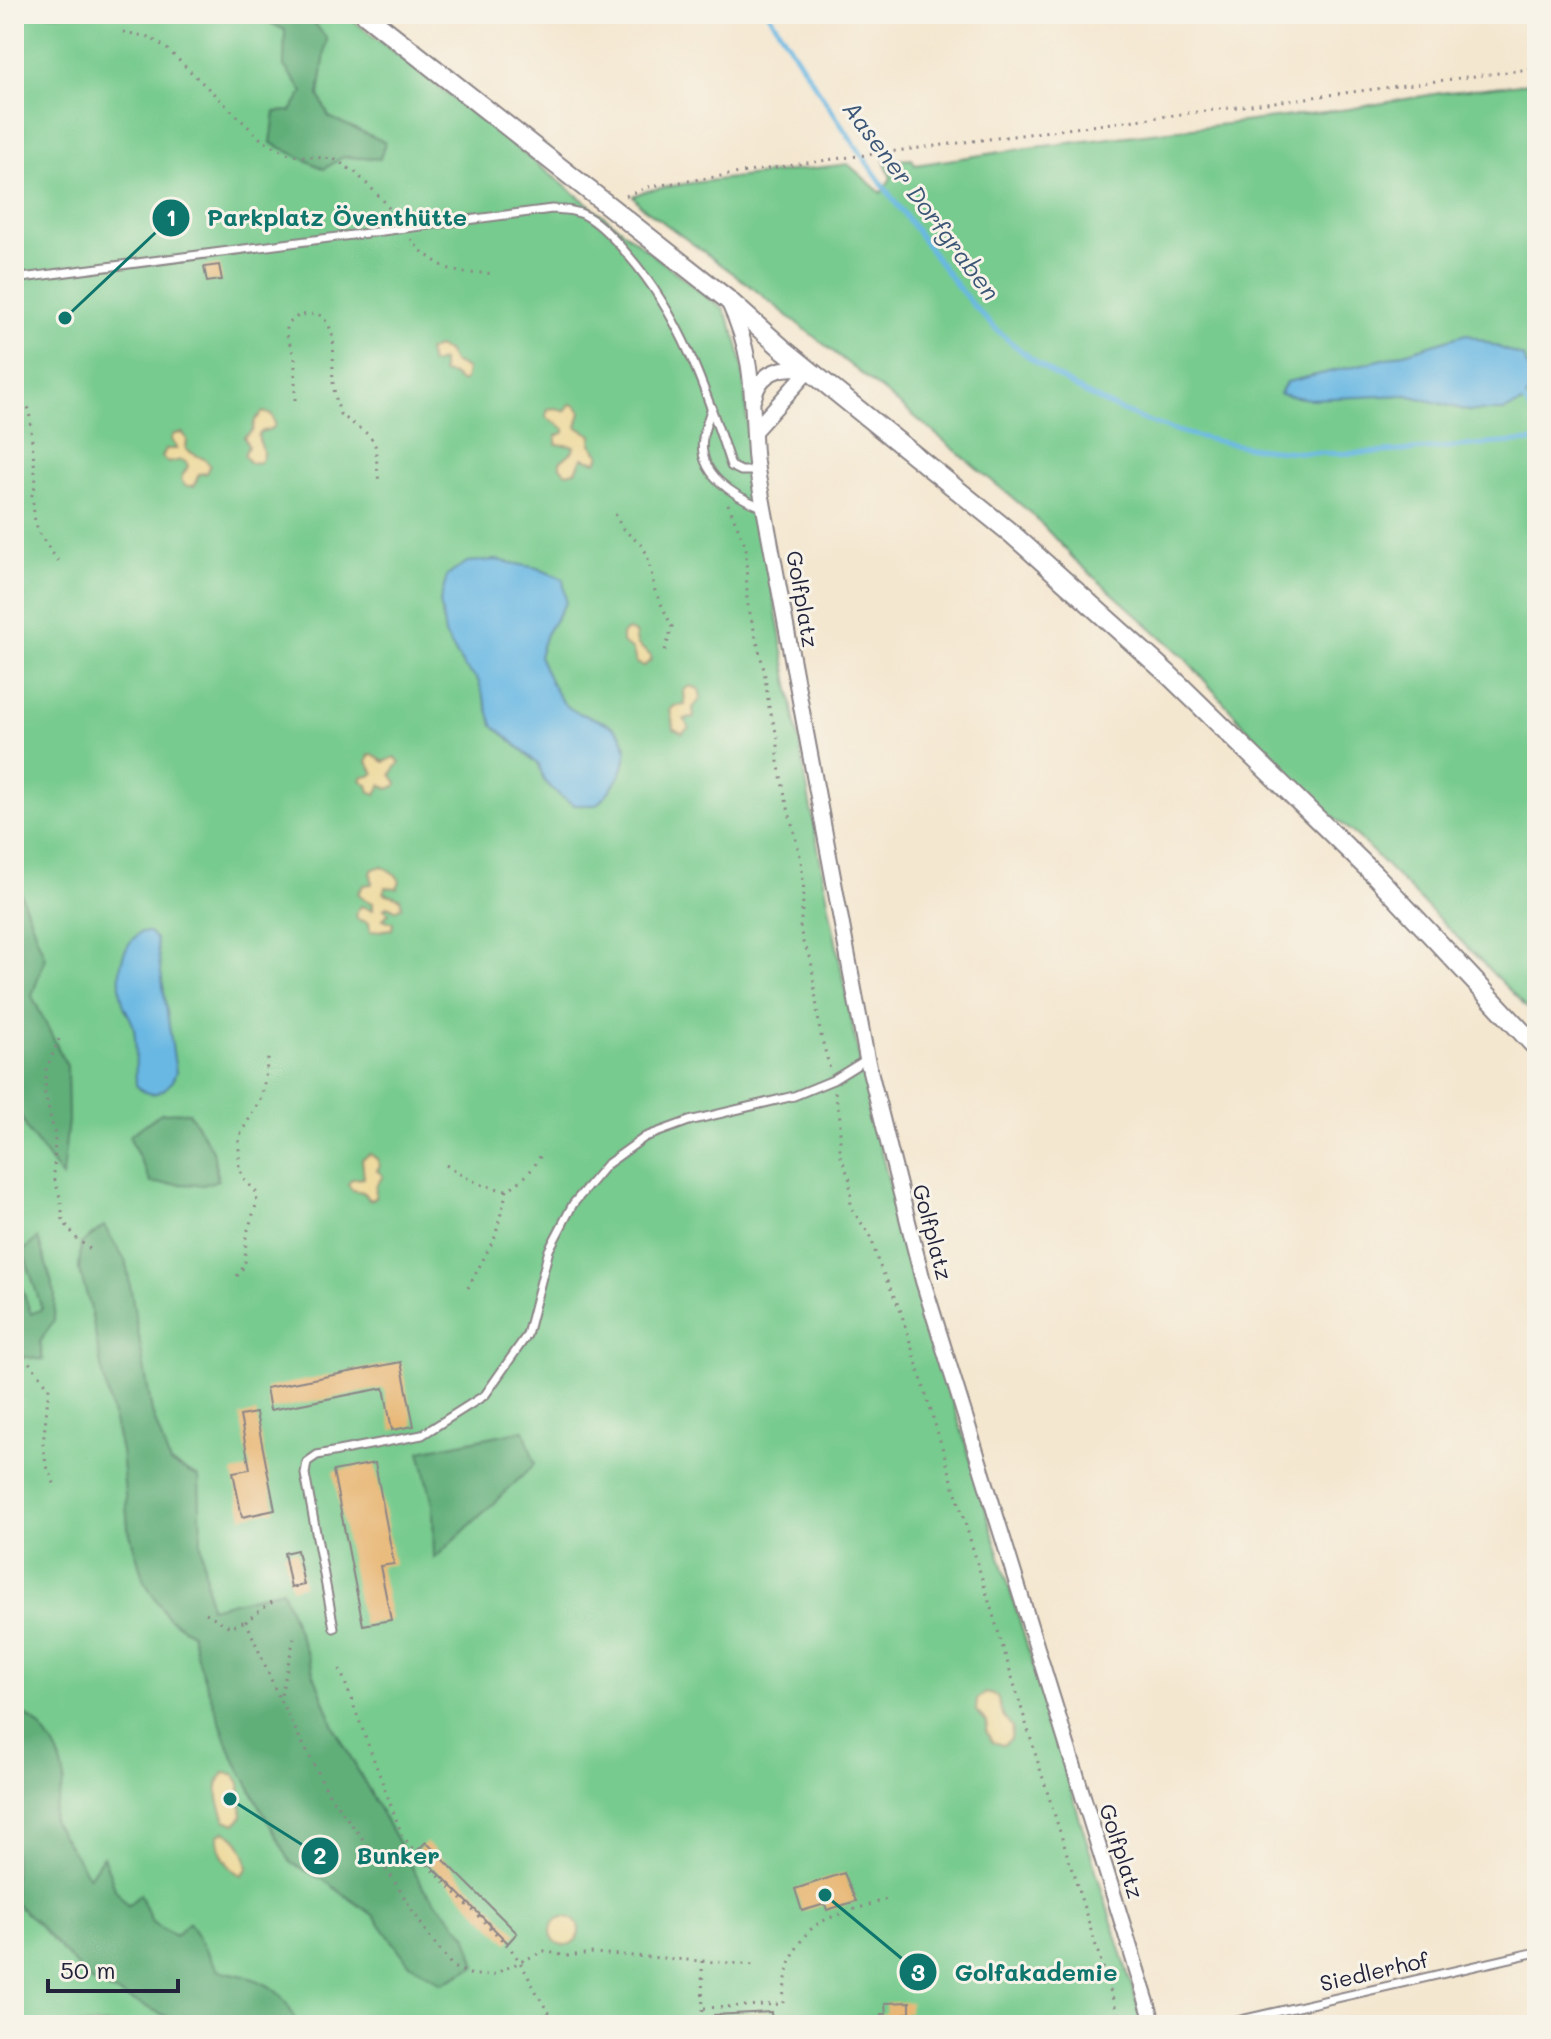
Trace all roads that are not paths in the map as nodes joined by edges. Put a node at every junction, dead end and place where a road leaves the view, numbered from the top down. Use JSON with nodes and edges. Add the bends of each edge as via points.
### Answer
{"nodes":[{"id":1,"x":365,"y":14,"type":"edge"},
{"id":2,"x":14,"y":279,"type":"edge"},
{"id":3,"x":727,"y":299,"type":"junction"},
{"id":4,"x":809,"y":370,"type":"junction"},
{"id":5,"x":753,"y":405,"type":"junction"},
{"id":6,"x":712,"y":407,"type":"junction"},
{"id":7,"x":755,"y":430,"type":"junction"},
{"id":8,"x":758,"y":471,"type":"junction"},
{"id":9,"x":764,"y":508,"type":"junction"},
{"id":10,"x":1537,"y":1048,"type":"edge"},
{"id":11,"x":867,"y":1059,"type":"junction"},
{"id":12,"x":334,"y":1628,"type":"dead end"},
{"id":13,"x":1537,"y":1952,"type":"edge"},
{"id":14,"x":1154,"y":2025,"type":"edge"},
{"id":15,"x":1219,"y":2025,"type":"edge"}],
"edges":[{"from":1,"to":3,"type":"street"},
{"from":2,"to":6,"type":"lane","via":[[552,209],[573,211],[613,238],[650,280],[681,332]]},
{"from":3,"to":4,"type":"street"},
{"from":3,"to":5,"type":"street","name":"Golfplatz","via":[[745,340]]},
{"from":4,"to":5,"type":"street","via":[[788,367],[770,373],[760,382]]},
{"from":4,"to":7,"type":"street"},
{"from":4,"to":10,"type":"street","via":[[1012,534],[1168,674],[1376,876]]},
{"from":5,"to":7,"type":"street","name":"Golfplatz"},
{"from":6,"to":8,"type":"lane","via":[[731,466]]},
{"from":6,"to":9,"type":"lane","via":[[702,441],[706,464],[722,485]]},
{"from":7,"to":8,"type":"street","name":"Golfplatz"},
{"from":8,"to":9,"type":"street","name":"Golfplatz"},
{"from":9,"to":11,"type":"street","name":"Golfplatz"},
{"from":11,"to":12,"type":"lane","via":[[794,1096],[645,1137],[606,1165],[573,1204],[549,1250],[527,1335],[485,1395],[422,1435],[317,1455],[307,1462]]},
{"from":11,"to":14,"type":"street","name":"Golfplatz","via":[[923,1281]]},
{"from":13,"to":15,"type":"lane","name":"Siedlerhof"}]}
